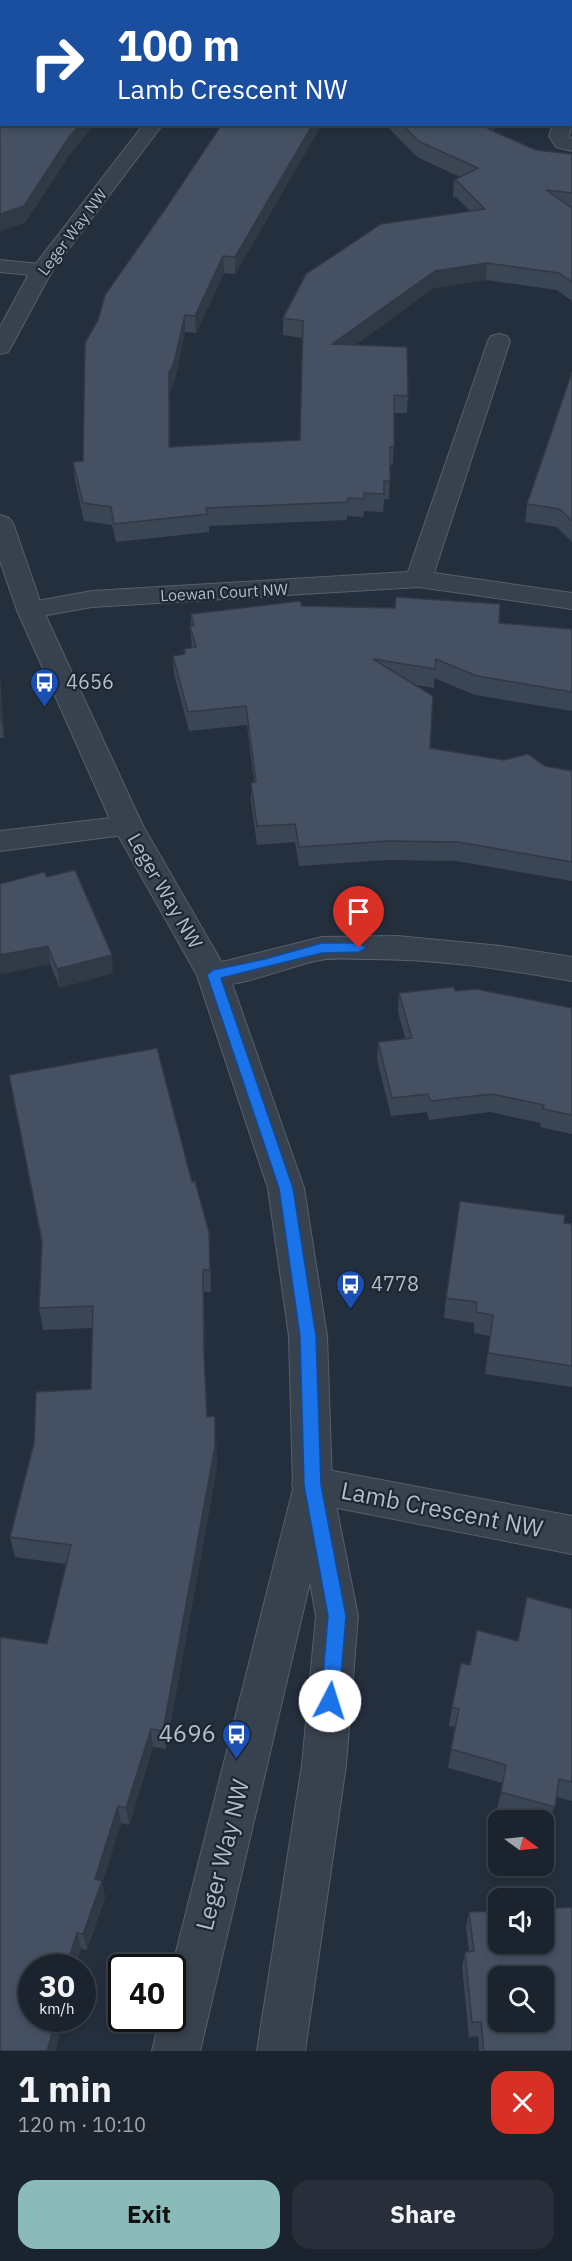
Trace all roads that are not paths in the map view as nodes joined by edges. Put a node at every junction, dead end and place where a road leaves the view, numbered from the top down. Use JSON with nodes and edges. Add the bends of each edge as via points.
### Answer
{"nodes":[{"id":1,"x":152,"y":126,"type":"edge"},
{"id":2,"x":562,"y":126,"type":"edge"},
{"id":3,"x":572,"y":145,"type":"edge"},
{"id":4,"x":0,"y":266,"type":"edge"},
{"id":5,"x":42,"y":270,"type":"junction"},
{"id":6,"x":499,"y":341,"type":"dead end"},
{"id":7,"x":0,"y":347,"type":"edge"},
{"id":8,"x":0,"y":523,"type":"edge"},
{"id":9,"x":419,"y":579,"type":"junction"},
{"id":10,"x":572,"y":601,"type":"edge"},
{"id":11,"x":30,"y":610,"type":"junction"},
{"id":12,"x":128,"y":826,"type":"junction"},
{"id":13,"x":0,"y":841,"type":"edge"},
{"id":14,"x":572,"y":969,"type":"edge"},
{"id":15,"x":213,"y":975,"type":"junction"},
{"id":16,"x":312,"y":1485,"type":"junction"},
{"id":17,"x":572,"y":1535,"type":"edge"},
{"id":18,"x":176,"y":2051,"type":"edge"},
{"id":19,"x":281,"y":2051,"type":"edge"}],
"edges":[{"from":1,"to":5,"type":"street","name":"Leger Way NW"},
{"from":2,"to":3,"type":"street","via":[[559,135],[563,143]]},
{"from":4,"to":5,"type":"street"},
{"from":5,"to":7,"type":"street","name":"Leger Way NW"},
{"from":6,"to":9,"type":"street"},
{"from":8,"to":11,"type":"street","name":"Leger Way NW"},
{"from":9,"to":10,"type":"street","name":"Loewan Court NW"},
{"from":9,"to":11,"type":"street","name":"Loewan Court NW","via":[[92,599]]},
{"from":11,"to":12,"type":"street","name":"Leger Way NW"},
{"from":12,"to":13,"type":"street"},
{"from":12,"to":15,"type":"street","name":"Leger Way NW"},
{"from":14,"to":15,"type":"street","via":[[501,957],[396,948],[322,948]]},
{"from":15,"to":16,"type":"street","name":"Leger Way NW","via":[[286,1188],[308,1336]]},
{"from":16,"to":17,"type":"street","name":"Lamb Crescent NW"},
{"from":16,"to":18,"type":"street","name":"Leger Way NW"},
{"from":16,"to":19,"type":"street","name":"Leger Way NW","via":[[337,1616],[324,1765]]}]}
